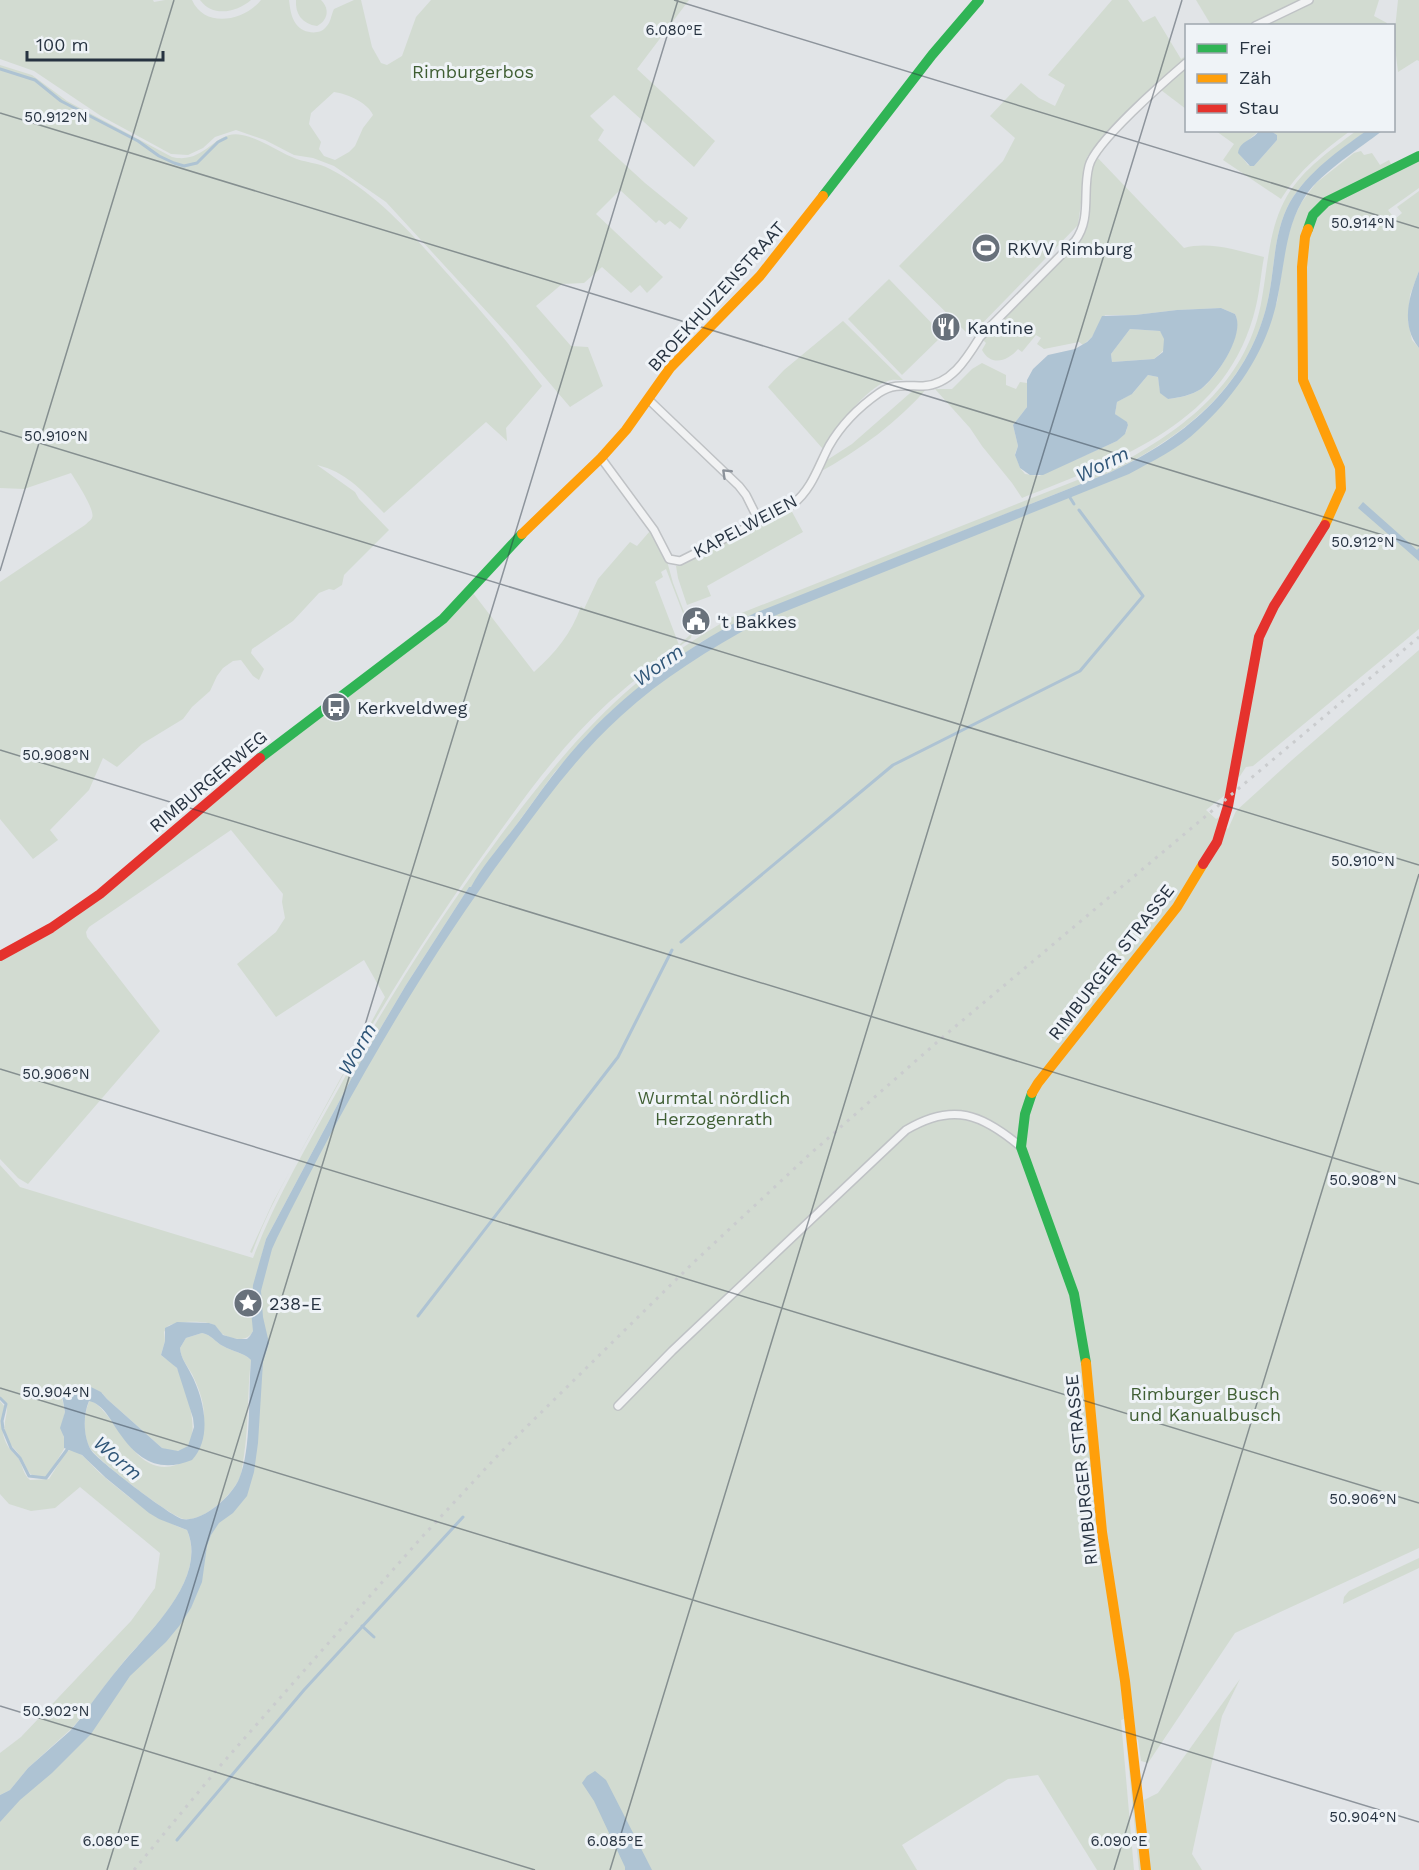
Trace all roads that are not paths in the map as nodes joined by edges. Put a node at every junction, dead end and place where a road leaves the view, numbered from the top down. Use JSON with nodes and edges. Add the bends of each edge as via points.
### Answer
{"nodes":[{"id":1,"x":979,"y":0,"type":"edge"},
{"id":2,"x":1309,"y":0,"type":"edge"},
{"id":3,"x":1259,"y":24,"type":"edge"},
{"id":4,"x":1185,"y":64,"type":"edge"},
{"id":5,"x":1419,"y":156,"type":"edge"},
{"id":6,"x":649,"y":400,"type":"junction"},
{"id":7,"x":601,"y":458,"type":"junction"},
{"id":8,"x":759,"y":521,"type":"junction"},
{"id":9,"x":435,"y":626,"type":"joint"},
{"id":10,"x":0,"y":956,"type":"edge"},
{"id":11,"x":1021,"y":1147,"type":"junction"},
{"id":12,"x":618,"y":1406,"type":"dead end"},
{"id":13,"x":1146,"y":1870,"type":"edge"}],
"edges":[{"from":1,"to":6,"type":"street","name":"BROEKHUIZENSTRAAT","via":[[772,262],[670,368]]},
{"from":2,"to":3,"type":"street"},
{"from":4,"to":8,"type":"street","name":"KAPELWEIEN","via":[[1099,147],[1088,169],[1086,217],[1081,232],[980,337],[970,355],[952,374],[935,382],[923,386],[896,385],[880,392],[843,426],[802,497]]},
{"from":5,"to":11,"type":"street","name":"RIMBURGER STRASSE","via":[[1326,202],[1313,215],[1305,237],[1302,267],[1303,380],[1337,459],[1341,480],[1337,502],[1259,637],[1237,765],[1216,842],[1177,907],[1030,1094]]},
{"from":6,"to":7,"type":"street","name":"BROEKHUIZENSTRAAT"},
{"from":8,"to":6,"type":"street","one_way":true,"via":[[739,486]]},
{"from":7,"to":8,"type":"street","name":"KAPELWEIEN","via":[[671,560],[680,561]]},
{"from":7,"to":9,"type":"street","name":"BROEKHUIZENSTRAAT"},
{"from":9,"to":10,"type":"street","name":"RIMBURGERWEG","via":[[286,737],[100,894],[51,928]]},
{"from":11,"to":12,"type":"street","via":[[990,1124],[957,1114],[932,1116],[906,1130],[679,1343]]},
{"from":11,"to":13,"type":"street","name":"RIMBURGER STRASSE","via":[[1074,1294],[1085,1348],[1102,1532],[1125,1681]]}]}
